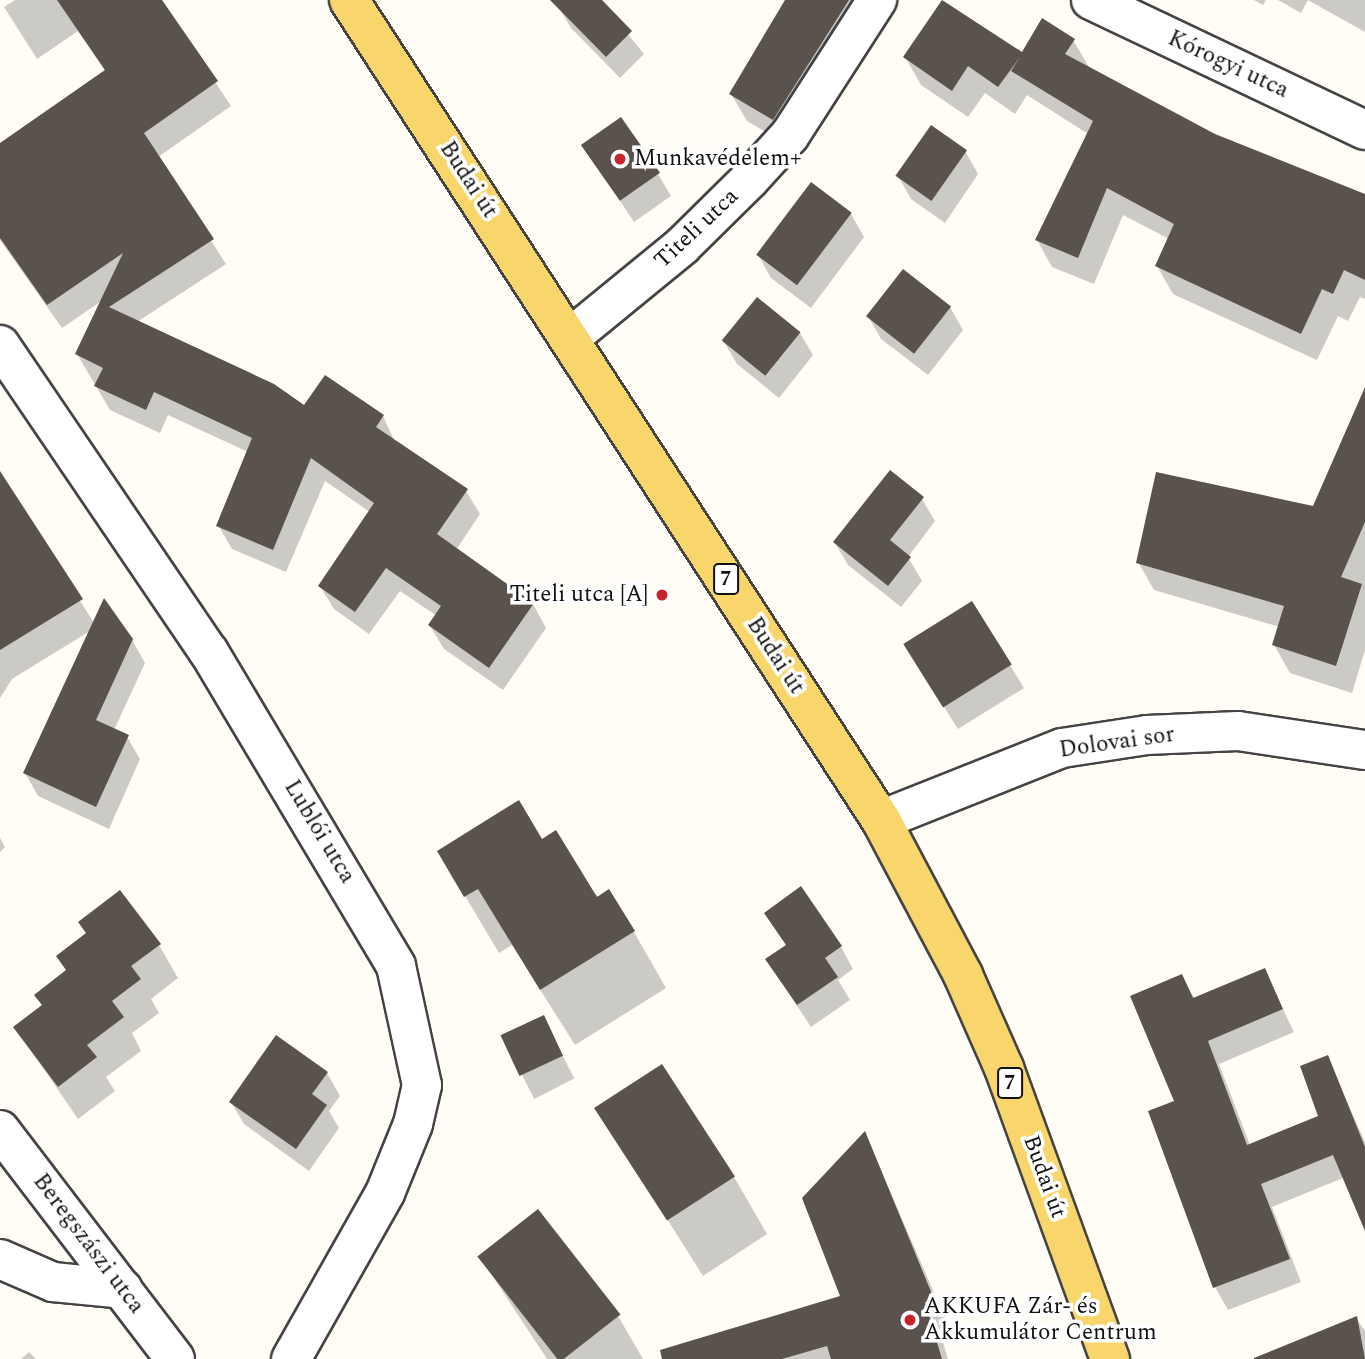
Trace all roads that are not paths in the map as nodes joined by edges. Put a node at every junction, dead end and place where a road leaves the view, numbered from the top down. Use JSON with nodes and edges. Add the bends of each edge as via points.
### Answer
{"nodes":[{"id":1,"x":349,"y":0,"type":"edge"},
{"id":2,"x":877,"y":0,"type":"edge"},
{"id":3,"x":1091,"y":0,"type":"edge"},
{"id":4,"x":1365,"y":130,"type":"edge"},
{"id":5,"x":571,"y":337,"type":"junction"},
{"id":6,"x":0,"y":345,"type":"edge"},
{"id":7,"x":1365,"y":750,"type":"edge"},
{"id":8,"x":881,"y":820,"type":"junction"},
{"id":9,"x":0,"y":1130,"type":"edge"},
{"id":10,"x":0,"y":1259,"type":"edge"},
{"id":11,"x":123,"y":1289,"type":"junction"},
{"id":12,"x":175,"y":1359,"type":"edge"},
{"id":13,"x":291,"y":1359,"type":"edge"},
{"id":14,"x":1110,"y":1359,"type":"edge"}],
"edges":[{"from":1,"to":5,"type":"main road","name":"Budai út","number":"7"},
{"from":2,"to":5,"type":"street","name":"Titeli utca","via":[[765,162],[682,246]]},
{"from":3,"to":4,"type":"street","name":"Kórogyi utca"},
{"from":5,"to":8,"type":"main road","name":"Budai út","number":"7"},
{"from":6,"to":13,"type":"street","name":"Lublói utca","via":[[223,675],[367,912],[400,979],[422,1085],[413,1124],[385,1193]]},
{"from":7,"to":8,"type":"street","name":"Dolovai sor","via":[[1238,731],[1135,737],[1062,748]]},
{"from":8,"to":14,"type":"main road","name":"Budai út","number":"7","via":[[964,975],[1004,1068]]},
{"from":9,"to":11,"type":"street","name":"Beregszászi utca"},
{"from":10,"to":11,"type":"street","via":[[52,1282]]},
{"from":11,"to":12,"type":"street","name":"Beregszászi utca"}]}
